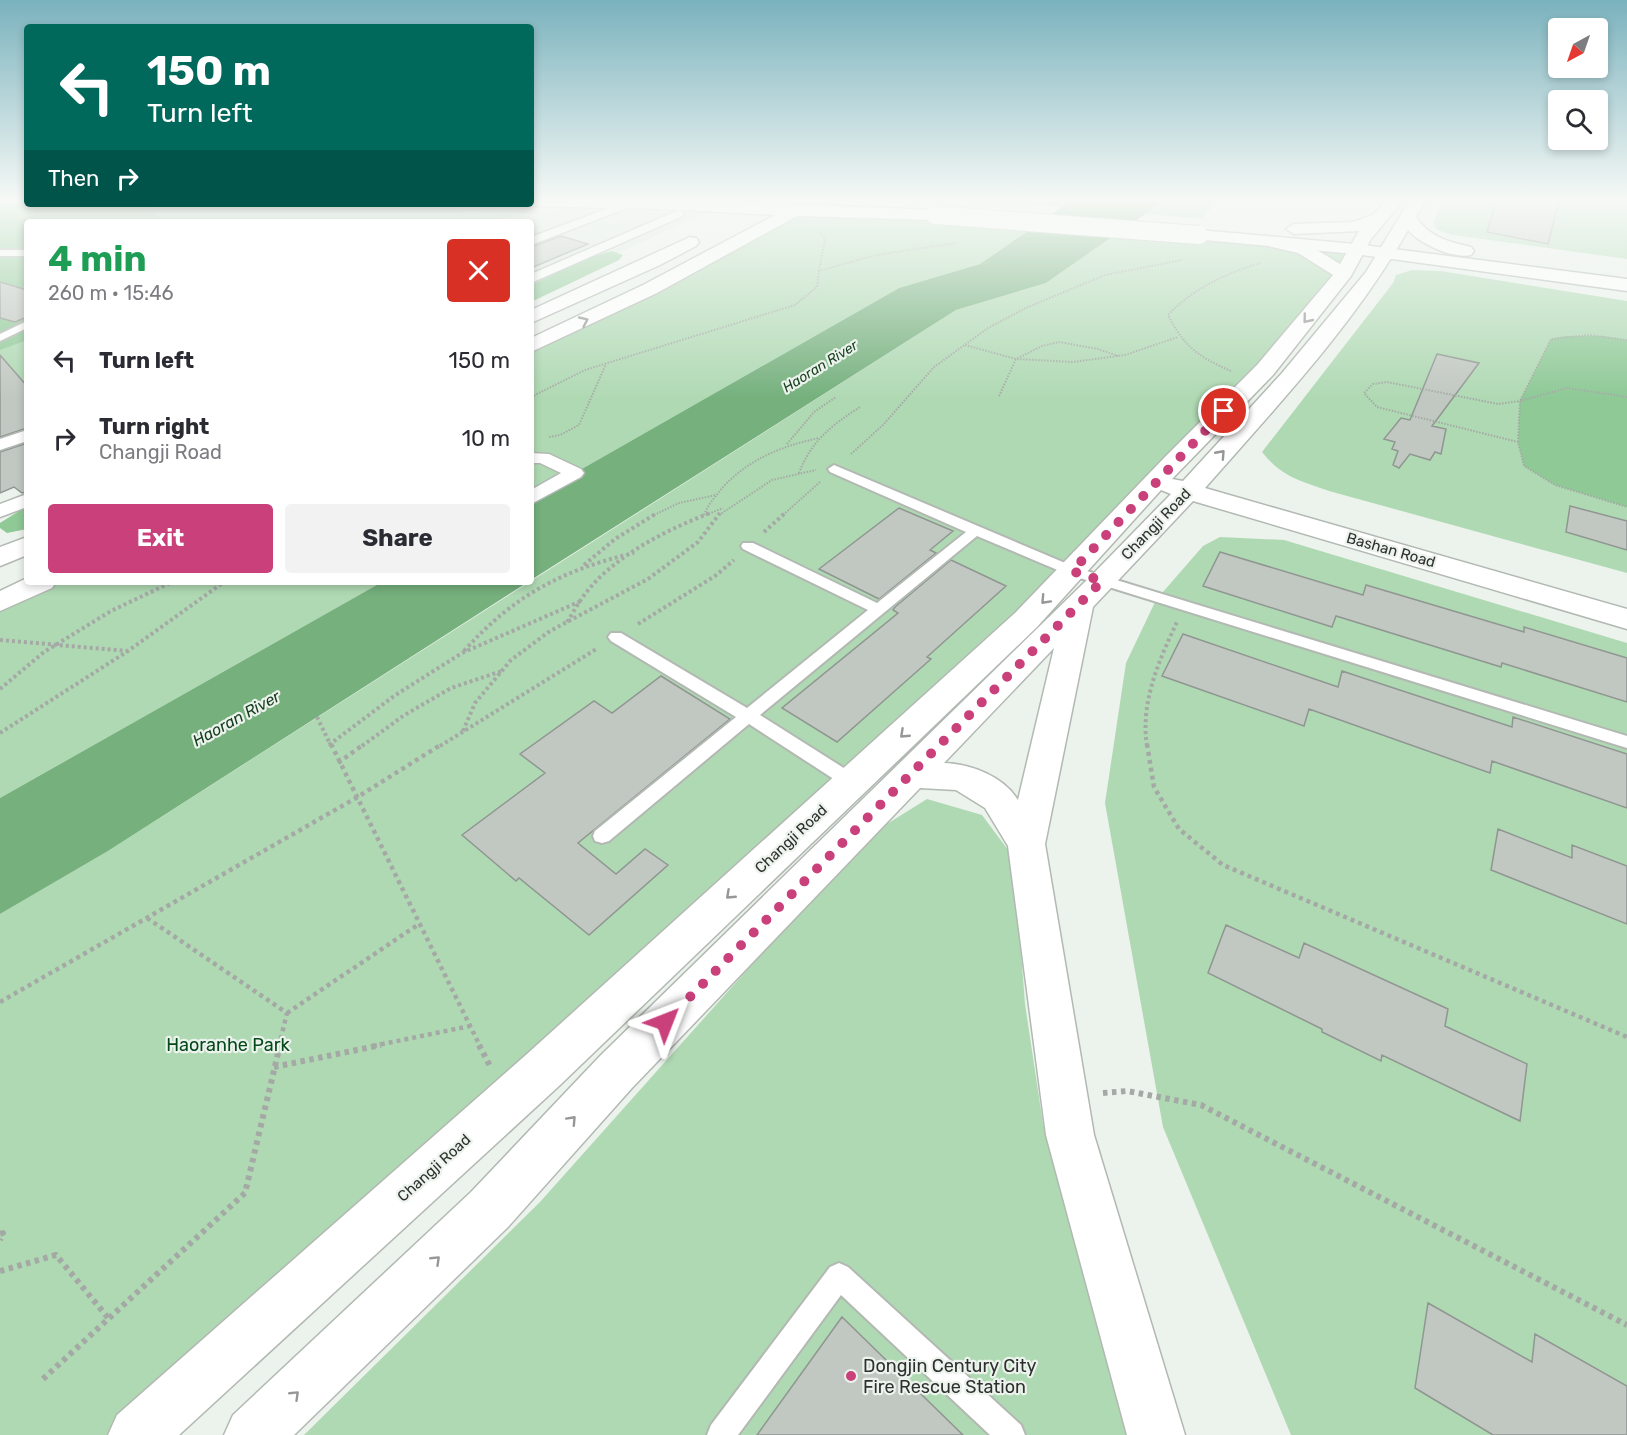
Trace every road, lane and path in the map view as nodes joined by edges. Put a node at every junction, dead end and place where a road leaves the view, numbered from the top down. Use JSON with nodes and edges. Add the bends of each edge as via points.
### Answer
{"nodes":[{"id":1,"x":563,"y":265,"type":"edge"},
{"id":2,"x":645,"y":265,"type":"edge"},
{"id":3,"x":694,"y":265,"type":"edge"},
{"id":4,"x":820,"y":265,"type":"edge"},
{"id":5,"x":840,"y":265,"type":"edge"},
{"id":6,"x":1158,"y":265,"type":"edge"},
{"id":7,"x":1250,"y":265,"type":"edge"},
{"id":8,"x":1352,"y":265,"type":"edge"},
{"id":9,"x":1359,"y":265,"type":"edge"},
{"id":10,"x":1510,"y":265,"type":"edge"},
{"id":11,"x":1540,"y":265,"type":"edge"},
{"id":12,"x":819,"y":271,"type":"junction"},
{"id":13,"x":1627,"y":274,"type":"edge"},
{"id":14,"x":534,"y":278,"type":"edge"},
{"id":15,"x":1627,"y":285,"type":"edge"},
{"id":16,"x":534,"y":316,"type":"edge"},
{"id":17,"x":24,"y":326,"type":"edge"},
{"id":18,"x":1178,"y":337,"type":"junction"},
{"id":19,"x":0,"y":338,"type":"edge"},
{"id":20,"x":1627,"y":340,"type":"edge"},
{"id":21,"x":534,"y":345,"type":"edge"},
{"id":22,"x":965,"y":345,"type":"junction"},
{"id":23,"x":1118,"y":356,"type":"junction"},
{"id":24,"x":1016,"y":359,"type":"junction"},
{"id":25,"x":606,"y":363,"type":"junction"},
{"id":26,"x":1255,"y":380,"type":"junction"},
{"id":27,"x":534,"y":396,"type":"edge"},
{"id":28,"x":999,"y":396,"type":"dead end"},
{"id":29,"x":836,"y":397,"type":"dead end"},
{"id":30,"x":1627,"y":397,"type":"edge"},
{"id":31,"x":1520,"y":401,"type":"junction"},
{"id":32,"x":860,"y":407,"type":"dead end"},
{"id":33,"x":24,"y":436,"type":"edge"},
{"id":34,"x":819,"y":438,"type":"junction"},
{"id":35,"x":541,"y":439,"type":"dead end"},
{"id":36,"x":1518,"y":442,"type":"junction"},
{"id":37,"x":788,"y":444,"type":"junction"},
{"id":38,"x":0,"y":445,"type":"edge"},
{"id":39,"x":534,"y":458,"type":"edge"},
{"id":40,"x":837,"y":467,"type":"junction"},
{"id":41,"x":799,"y":474,"type":"junction"},
{"id":42,"x":1172,"y":486,"type":"junction"},
{"id":43,"x":716,"y":495,"type":"junction"},
{"id":44,"x":534,"y":496,"type":"edge"},
{"id":45,"x":24,"y":501,"type":"edge"},
{"id":46,"x":729,"y":506,"type":"junction"},
{"id":47,"x":1627,"y":507,"type":"edge"},
{"id":48,"x":0,"y":511,"type":"edge"},
{"id":49,"x":704,"y":515,"type":"junction"},
{"id":50,"x":975,"y":531,"type":"junction"},
{"id":51,"x":24,"y":546,"type":"edge"},
{"id":52,"x":748,"y":546,"type":"junction"},
{"id":53,"x":634,"y":554,"type":"junction"},
{"id":54,"x":0,"y":558,"type":"edge"},
{"id":55,"x":583,"y":565,"type":"junction"},
{"id":56,"x":36,"y":585,"type":"edge"},
{"id":57,"x":166,"y":585,"type":"edge"},
{"id":58,"x":220,"y":585,"type":"edge"},
{"id":59,"x":1084,"y":585,"type":"junction"},
{"id":60,"x":581,"y":601,"type":"junction"},
{"id":61,"x":0,"y":602,"type":"edge"},
{"id":62,"x":1185,"y":607,"type":"junction"},
{"id":63,"x":879,"y":610,"type":"junction"},
{"id":64,"x":1627,"y":618,"type":"edge"},
{"id":65,"x":567,"y":622,"type":"junction"},
{"id":66,"x":616,"y":637,"type":"junction"},
{"id":67,"x":0,"y":640,"type":"edge"},
{"id":68,"x":57,"y":645,"type":"junction"},
{"id":69,"x":128,"y":651,"type":"junction"},
{"id":70,"x":462,"y":654,"type":"junction"},
{"id":71,"x":503,"y":671,"type":"junction"},
{"id":72,"x":0,"y":689,"type":"edge"},
{"id":73,"x":748,"y":716,"type":"junction"},
{"id":74,"x":317,"y":717,"type":"dead end"},
{"id":75,"x":462,"y":732,"type":"junction"},
{"id":76,"x":0,"y":733,"type":"edge"},
{"id":77,"x":1627,"y":742,"type":"edge"},
{"id":78,"x":329,"y":745,"type":"junction"},
{"id":79,"x":338,"y":763,"type":"junction"},
{"id":80,"x":911,"y":774,"type":"junction"},
{"id":81,"x":852,"y":782,"type":"junction"},
{"id":82,"x":356,"y":798,"type":"junction"},
{"id":83,"x":602,"y":836,"type":"dead end"},
{"id":84,"x":1026,"y":844,"type":"junction"},
{"id":85,"x":147,"y":918,"type":"junction"},
{"id":86,"x":419,"y":924,"type":"junction"},
{"id":87,"x":0,"y":1003,"type":"edge"},
{"id":88,"x":287,"y":1012,"type":"junction"},
{"id":89,"x":470,"y":1026,"type":"junction"},
{"id":90,"x":1627,"y":1037,"type":"edge"},
{"id":91,"x":274,"y":1067,"type":"junction"},
{"id":92,"x":1064,"y":1097,"type":"junction"},
{"id":93,"x":508,"y":1102,"type":"junction"},
{"id":94,"x":0,"y":1234,"type":"edge"},
{"id":95,"x":0,"y":1240,"type":"edge"},
{"id":96,"x":0,"y":1271,"type":"edge"},
{"id":97,"x":109,"y":1319,"type":"junction"},
{"id":98,"x":1627,"y":1324,"type":"edge"},
{"id":99,"x":43,"y":1379,"type":"dead end"},
{"id":100,"x":137,"y":1435,"type":"edge"},
{"id":101,"x":253,"y":1435,"type":"edge"},
{"id":102,"x":721,"y":1435,"type":"edge"},
{"id":103,"x":1011,"y":1435,"type":"edge"},
{"id":104,"x":1156,"y":1435,"type":"edge"}],
"edges":[{"from":1,"to":14,"type":"street"},
{"from":2,"to":16,"type":"street"},
{"from":21,"to":3,"type":"street","one_way":true},
{"from":4,"to":12,"type":"path"},
{"from":5,"to":12,"type":"path"},
{"from":6,"to":22,"type":"path","via":[[1106,275],[1028,307]]},
{"from":7,"to":18,"type":"path","via":[[1227,273],[1177,305],[1168,315]]},
{"from":8,"to":26,"type":"street","name":"Changji Road","one_way":true},
{"from":42,"to":9,"type":"street","name":"Changji Road","one_way":true,"via":[[1290,378]]},
{"from":10,"to":15,"type":"street"},
{"from":11,"to":13,"type":"street"},
{"from":12,"to":25,"type":"path","via":[[817,287],[795,305]]},
{"from":17,"to":19,"type":"lane"},
{"from":18,"to":23,"type":"path"},
{"from":18,"to":26,"type":"path","via":[[1202,359]]},
{"from":20,"to":31,"type":"path","via":[[1603,336],[1551,339]]},
{"from":22,"to":24,"type":"path"},
{"from":22,"to":40,"type":"path","via":[[934,367],[883,425]]},
{"from":23,"to":24,"type":"path","via":[[1073,362]]},
{"from":23,"to":24,"type":"path","via":[[1059,342]]},
{"from":24,"to":28,"type":"path"},
{"from":25,"to":27,"type":"path"},
{"from":25,"to":35,"type":"path","via":[[579,425]]},
{"from":26,"to":42,"type":"street","name":"Changji Road"},
{"from":29,"to":37,"type":"path","via":[[814,412]]},
{"from":30,"to":31,"type":"path","via":[[1567,388]]},
{"from":31,"to":36,"type":"path"},
{"from":31,"to":36,"type":"path","via":[[1498,404],[1387,382],[1373,384],[1364,393],[1377,407]]},
{"from":32,"to":34,"type":"path"},
{"from":33,"to":38,"type":"street"},
{"from":34,"to":37,"type":"path"},
{"from":34,"to":41,"type":"path","via":[[806,451]]},
{"from":36,"to":47,"type":"path","via":[[1524,466],[1556,484]]},
{"from":37,"to":43,"type":"path","via":[[755,459]]},
{"from":39,"to":44,"type":"street","via":[[543,458],[575,473]]},
{"from":40,"to":41,"type":"path"},
{"from":40,"to":50,"type":"lane"},
{"from":40,"to":52,"type":"path"},
{"from":41,"to":46,"type":"path","via":[[772,480]]},
{"from":42,"to":59,"type":"street","name":"Changji Road"},
{"from":42,"to":64,"type":"street","name":"Bashan Road"},
{"from":43,"to":49,"type":"path"},
{"from":43,"to":55,"type":"path","via":[[676,505],[638,523]]},
{"from":45,"to":48,"type":"street"},
{"from":46,"to":49,"type":"path"},
{"from":46,"to":65,"type":"path","via":[[698,542],[648,579]]},
{"from":49,"to":53,"type":"path"},
{"from":50,"to":59,"type":"lane"},
{"from":50,"to":63,"type":"lane"},
{"from":51,"to":54,"type":"street"},
{"from":52,"to":63,"type":"lane"},
{"from":52,"to":66,"type":"path","via":[[715,576]]},
{"from":53,"to":55,"type":"path"},
{"from":53,"to":60,"type":"path"},
{"from":55,"to":70,"type":"path","via":[[540,585],[506,609]]},
{"from":56,"to":61,"type":"street"},
{"from":57,"to":68,"type":"path","via":[[111,611]]},
{"from":58,"to":69,"type":"path"},
{"from":59,"to":62,"type":"lane"},
{"from":59,"to":80,"type":"street","name":"Changji Road"},
{"from":59,"to":81,"type":"street","name":"Changji Road","one_way":true,"via":[[1026,620]]},
{"from":59,"to":84,"type":"street"},
{"from":60,"to":65,"type":"path"},
{"from":60,"to":70,"type":"path"},
{"from":62,"to":77,"type":"lane"},
{"from":62,"to":90,"type":"path","via":[[1157,664],[1144,727],[1154,787],[1179,829],[1222,865]]},
{"from":63,"to":73,"type":"lane"},
{"from":65,"to":71,"type":"path","via":[[534,643]]},
{"from":66,"to":73,"type":"lane"},
{"from":66,"to":75,"type":"path"},
{"from":67,"to":68,"type":"path"},
{"from":68,"to":69,"type":"path"},
{"from":68,"to":72,"type":"path"},
{"from":69,"to":76,"type":"path"},
{"from":70,"to":78,"type":"path","via":[[400,692]]},
{"from":71,"to":75,"type":"path","via":[[475,703]]},
{"from":71,"to":79,"type":"path","via":[[451,688],[403,716]]},
{"from":73,"to":81,"type":"lane"},
{"from":73,"to":83,"type":"lane"},
{"from":74,"to":78,"type":"path"},
{"from":75,"to":82,"type":"path"},
{"from":78,"to":79,"type":"path"},
{"from":79,"to":82,"type":"path"},
{"from":80,"to":84,"type":"street","via":[[963,777],[998,798]]},
{"from":101,"to":80,"type":"street","name":"Changji Road","one_way":true,"via":[[489,1210],[616,1072]]},
{"from":81,"to":93,"type":"street","name":"Changji Road","one_way":true},
{"from":82,"to":85,"type":"path"},
{"from":82,"to":86,"type":"path"},
{"from":84,"to":92,"type":"street"},
{"from":85,"to":87,"type":"path"},
{"from":85,"to":88,"type":"path"},
{"from":86,"to":88,"type":"path"},
{"from":86,"to":89,"type":"path"},
{"from":88,"to":91,"type":"path"},
{"from":89,"to":91,"type":"path"},
{"from":89,"to":93,"type":"path"},
{"from":91,"to":97,"type":"path","via":[[245,1193]]},
{"from":92,"to":98,"type":"path","via":[[1127,1091],[1201,1105]]},
{"from":92,"to":104,"type":"street","via":[[1070,1135]]},
{"from":93,"to":100,"type":"street","name":"Changji Road"},
{"from":94,"to":95,"type":"path","via":[[3,1233]]},
{"from":96,"to":97,"type":"path","via":[[56,1255]]},
{"from":97,"to":99,"type":"path"},
{"from":102,"to":103,"type":"lane","via":[[839,1276]]}]}
